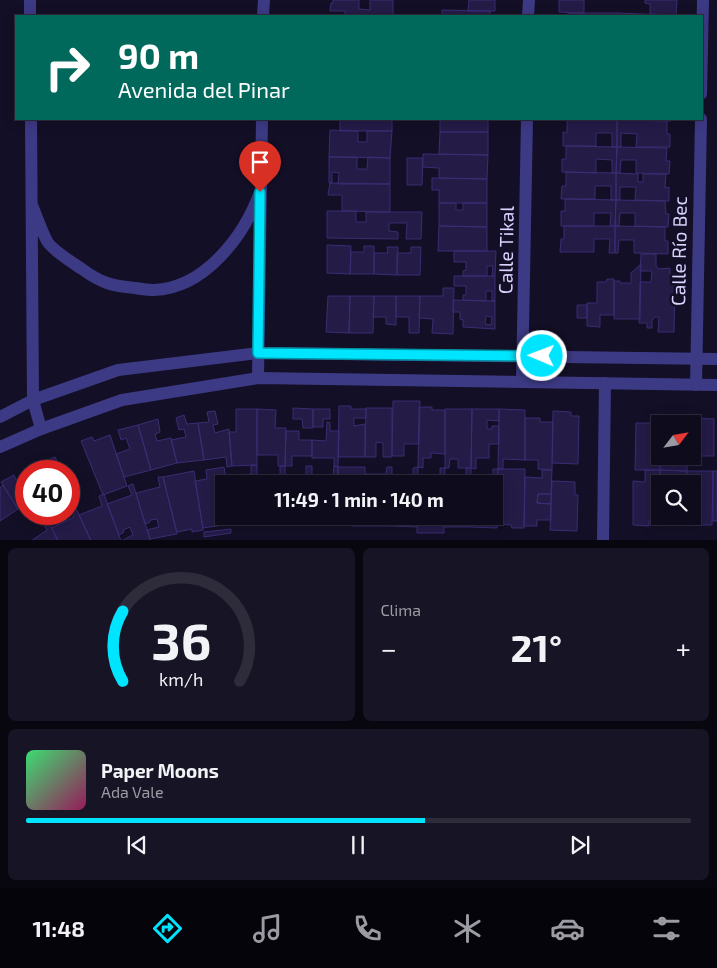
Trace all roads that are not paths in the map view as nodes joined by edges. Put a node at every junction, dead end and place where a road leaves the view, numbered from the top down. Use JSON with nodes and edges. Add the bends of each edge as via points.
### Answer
{"nodes":[{"id":1,"x":30,"y":0,"type":"edge"},
{"id":2,"x":264,"y":0,"type":"edge"},
{"id":3,"x":529,"y":0,"type":"edge"},
{"id":4,"x":703,"y":0,"type":"edge"},
{"id":5,"x":30,"y":15,"type":"edge"},
{"id":6,"x":264,"y":15,"type":"edge"},
{"id":7,"x":528,"y":15,"type":"edge"},
{"id":8,"x":703,"y":15,"type":"edge"},
{"id":9,"x":31,"y":120,"type":"edge"},
{"id":10,"x":262,"y":120,"type":"edge"},
{"id":11,"x":527,"y":120,"type":"edge"},
{"id":12,"x":701,"y":120,"type":"edge"},
{"id":13,"x":260,"y":192,"type":"junction"},
{"id":14,"x":32,"y":205,"type":"junction"},
{"id":15,"x":258,"y":353,"type":"junction"},
{"id":16,"x":522,"y":356,"type":"junction"},
{"id":17,"x":696,"y":359,"type":"junction"},
{"id":18,"x":717,"y":359,"type":"edge"},
{"id":19,"x":258,"y":378,"type":"junction"},
{"id":20,"x":522,"y":382,"type":"junction"},
{"id":21,"x":605,"y":383,"type":"junction"},
{"id":22,"x":696,"y":385,"type":"junction"},
{"id":23,"x":717,"y":385,"type":"edge"},
{"id":24,"x":33,"y":400,"type":"junction"},
{"id":25,"x":0,"y":417,"type":"edge"},
{"id":26,"x":41,"y":430,"type":"junction"},
{"id":27,"x":0,"y":447,"type":"edge"},
{"id":28,"x":603,"y":540,"type":"edge"}],
"edges":[{"from":1,"to":5,"type":"street"},
{"from":2,"to":6,"type":"street"},
{"from":3,"to":7,"type":"street"},
{"from":4,"to":8,"type":"street"},
{"from":9,"to":14,"type":"street"},
{"from":10,"to":13,"type":"street"},
{"from":11,"to":16,"type":"street","name":"Calle Tikal"},
{"from":12,"to":17,"type":"street","name":"Calle Río Bec"},
{"from":13,"to":14,"type":"street","via":[[243,229],[216,260],[183,283],[154,290],[112,286],[92,276],[48,242]]},
{"from":13,"to":15,"type":"street"},
{"from":14,"to":24,"type":"street"},
{"from":15,"to":16,"type":"street"},
{"from":15,"to":19,"type":"street"},
{"from":15,"to":24,"type":"street","via":[[118,370]]},
{"from":16,"to":17,"type":"street"},
{"from":16,"to":20,"type":"street","name":"Calle Tikal"},
{"from":17,"to":18,"type":"street"},
{"from":17,"to":22,"type":"street","name":"Calle Río Bec"},
{"from":19,"to":20,"type":"street"},
{"from":19,"to":26,"type":"street","via":[[122,400]]},
{"from":20,"to":21,"type":"street"},
{"from":21,"to":22,"type":"street"},
{"from":21,"to":28,"type":"street"},
{"from":22,"to":23,"type":"street"},
{"from":24,"to":25,"type":"street"},
{"from":24,"to":26,"type":"street"},
{"from":26,"to":27,"type":"street"}]}
